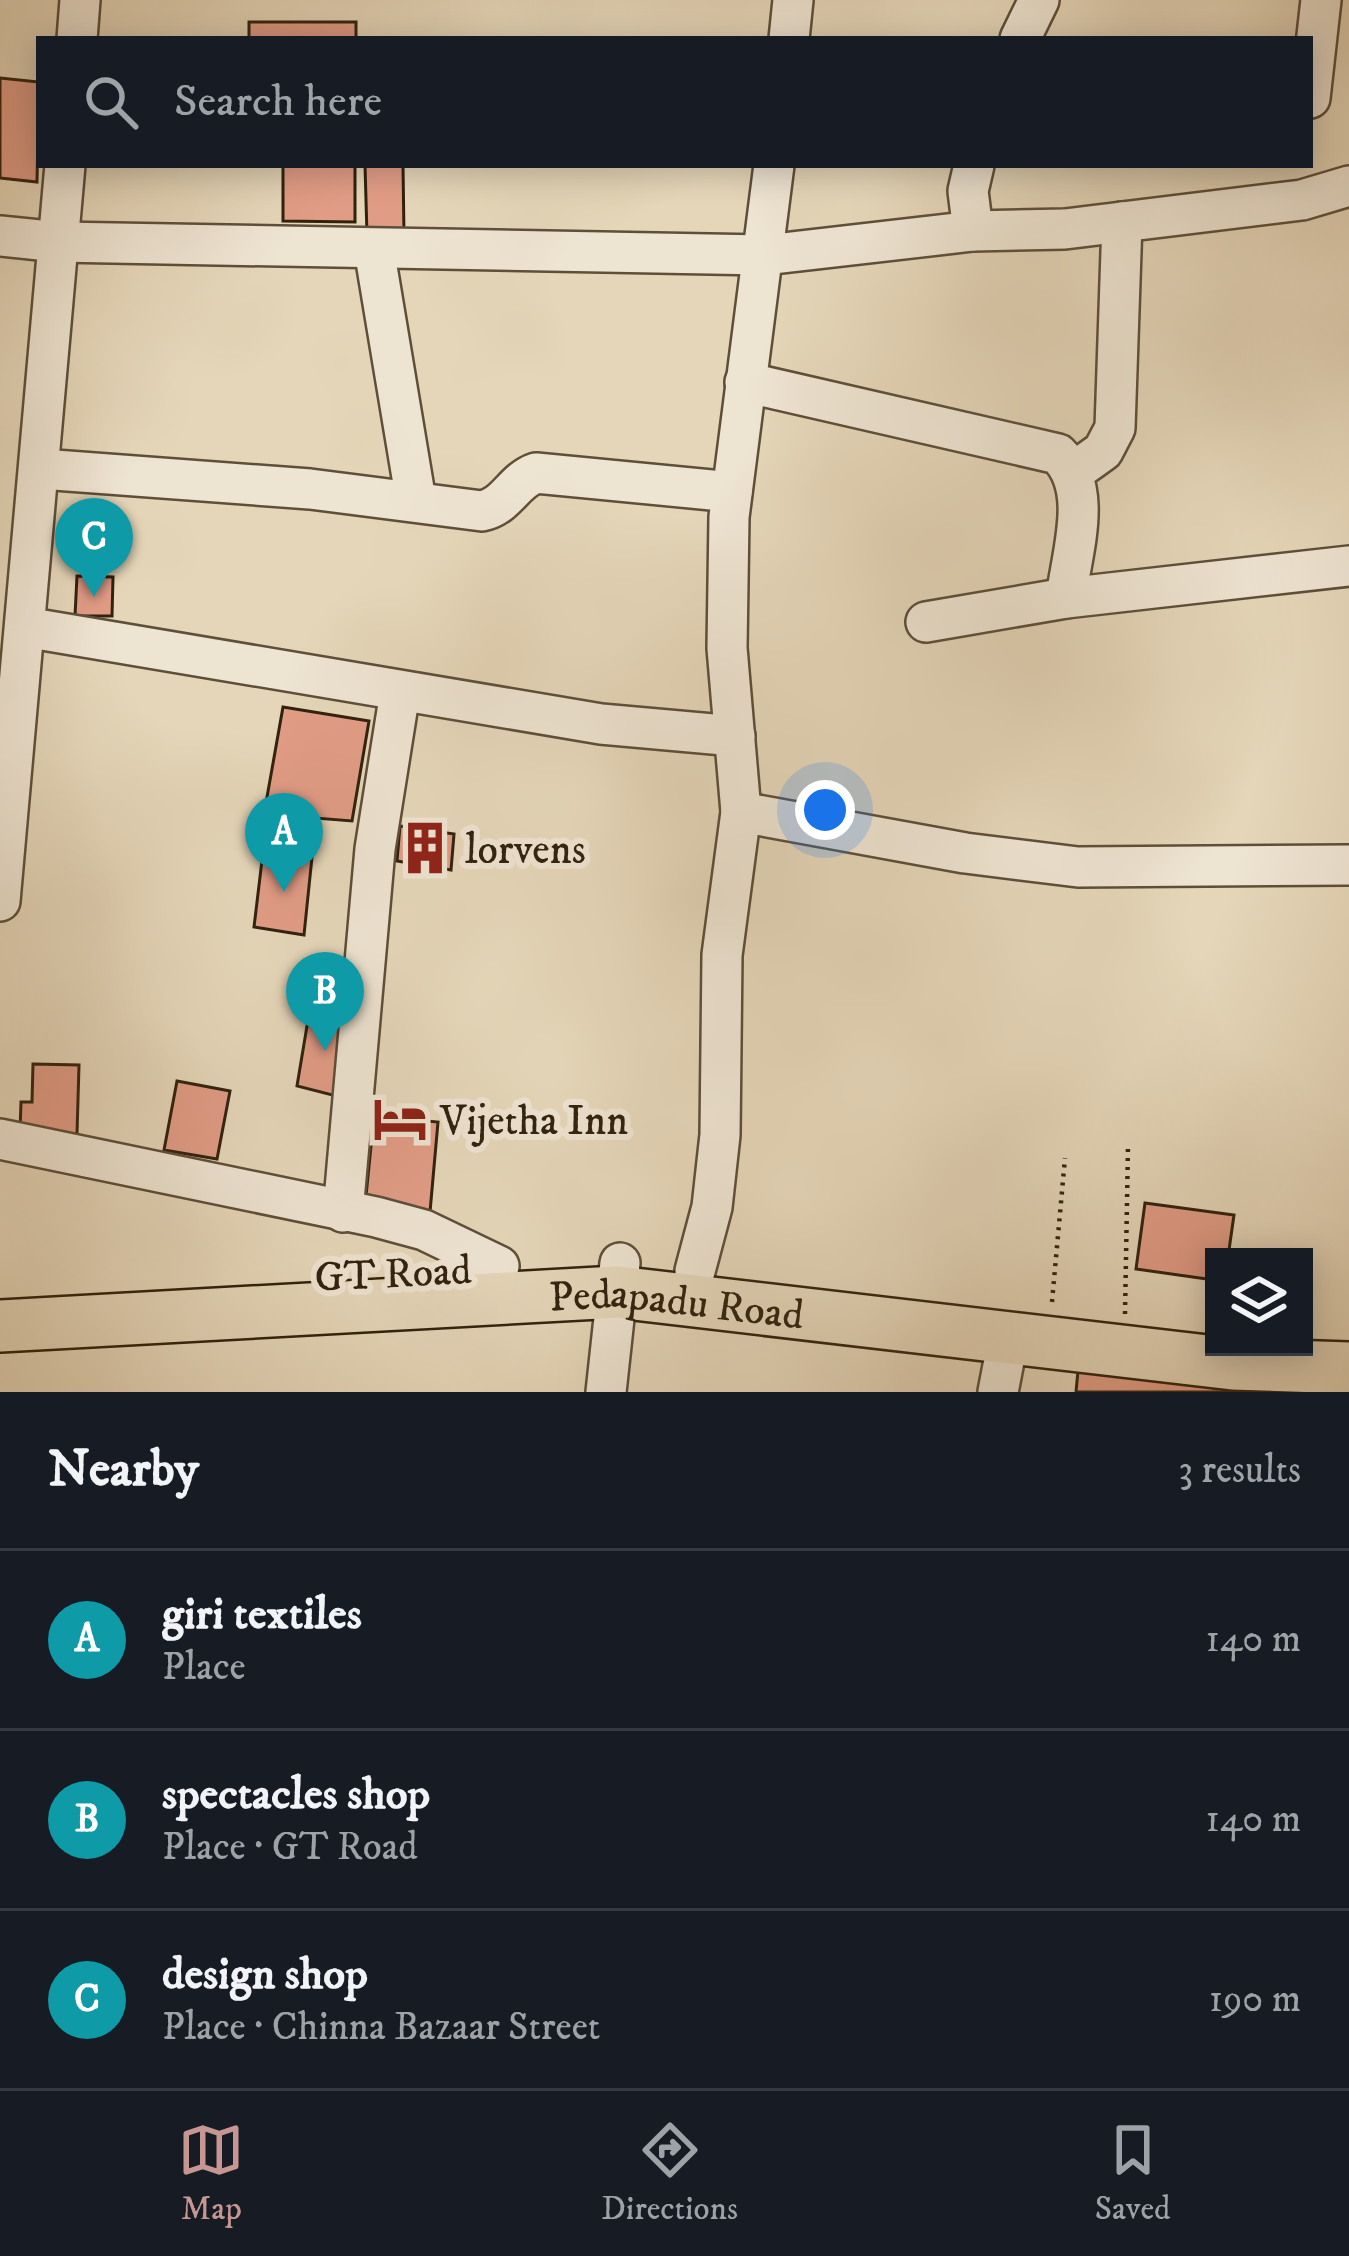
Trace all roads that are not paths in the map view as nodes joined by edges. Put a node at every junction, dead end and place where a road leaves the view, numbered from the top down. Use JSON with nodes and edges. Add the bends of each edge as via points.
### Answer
{"nodes":[{"id":1,"x":80,"y":0,"type":"edge"},
{"id":2,"x":793,"y":0,"type":"edge"},
{"id":3,"x":1039,"y":0,"type":"edge"},
{"id":4,"x":1321,"y":0,"type":"edge"},
{"id":5,"x":76,"y":36,"type":"edge"},
{"id":6,"x":789,"y":36,"type":"edge"},
{"id":7,"x":1021,"y":36,"type":"edge"},
{"id":8,"x":1313,"y":71,"type":"edge"},
{"id":9,"x":65,"y":168,"type":"edge"},
{"id":10,"x":774,"y":168,"type":"edge"},
{"id":11,"x":973,"y":168,"type":"edge"},
{"id":12,"x":1303,"y":183,"type":"edge"},
{"id":13,"x":1349,"y":186,"type":"edge"},
{"id":14,"x":1122,"y":222,"type":"junction"},
{"id":15,"x":973,"y":231,"type":"junction"},
{"id":16,"x":0,"y":236,"type":"edge"},
{"id":17,"x":59,"y":242,"type":"junction"},
{"id":18,"x":374,"y":249,"type":"junction"},
{"id":19,"x":766,"y":256,"type":"junction"},
{"id":20,"x":745,"y":382,"type":"junction"},
{"id":21,"x":41,"y":469,"type":"junction"},
{"id":22,"x":1075,"y":471,"type":"junction"},
{"id":23,"x":732,"y":492,"type":"junction"},
{"id":24,"x":416,"y":501,"type":"junction"},
{"id":25,"x":19,"y":515,"type":"edge"},
{"id":26,"x":1349,"y":566,"type":"edge"},
{"id":27,"x":1066,"y":598,"type":"junction"},
{"id":28,"x":926,"y":622,"type":"dead end"},
{"id":29,"x":25,"y":627,"type":"junction"},
{"id":30,"x":400,"y":692,"type":"junction"},
{"id":31,"x":735,"y":736,"type":"junction"},
{"id":32,"x":741,"y":812,"type":"junction"},
{"id":33,"x":1349,"y":865,"type":"edge"},
{"id":34,"x":0,"y":901,"type":"edge"},
{"id":35,"x":0,"y":1139,"type":"edge"},
{"id":36,"x":343,"y":1212,"type":"junction"},
{"id":37,"x":499,"y":1266,"type":"junction"},
{"id":38,"x":694,"y":1270,"type":"junction"},
{"id":39,"x":619,"y":1278,"type":"junction"},
{"id":40,"x":0,"y":1294,"type":"edge"},
{"id":41,"x":0,"y":1326,"type":"edge"},
{"id":42,"x":1030,"y":1328,"type":"junction"},
{"id":43,"x":1205,"y":1328,"type":"edge"},
{"id":44,"x":1313,"y":1334,"type":"edge"},
{"id":45,"x":1349,"y":1336,"type":"edge"},
{"id":46,"x":1349,"y":1368,"type":"edge"},
{"id":47,"x":606,"y":1392,"type":"edge"},
{"id":48,"x":998,"y":1392,"type":"edge"}],
"edges":[{"from":1,"to":5,"type":"street"},
{"from":2,"to":6,"type":"street"},
{"from":3,"to":7,"type":"street"},
{"from":4,"to":8,"type":"street"},
{"from":9,"to":17,"type":"street"},
{"from":10,"to":19,"type":"street"},
{"from":11,"to":15,"type":"street"},
{"from":12,"to":13,"type":"street"},
{"from":12,"to":14,"type":"street"},
{"from":14,"to":15,"type":"street"},
{"from":14,"to":22,"type":"street","via":[[1115,428],[1103,452]]},
{"from":15,"to":19,"type":"street"},
{"from":16,"to":17,"type":"street"},
{"from":17,"to":18,"type":"street"},
{"from":17,"to":21,"type":"street"},
{"from":18,"to":19,"type":"street"},
{"from":18,"to":24,"type":"street"},
{"from":19,"to":20,"type":"street"},
{"from":20,"to":22,"type":"street","via":[[1058,454]]},
{"from":20,"to":23,"type":"street"},
{"from":21,"to":24,"type":"street"},
{"from":21,"to":25,"type":"street"},
{"from":22,"to":27,"type":"street"},
{"from":23,"to":24,"type":"street","via":[[536,473],[498,508]]},
{"from":23,"to":31,"type":"street","via":[[727,648]]},
{"from":25,"to":29,"type":"street"},
{"from":26,"to":27,"type":"street"},
{"from":27,"to":28,"type":"street"},
{"from":29,"to":30,"type":"street"},
{"from":29,"to":34,"type":"street"},
{"from":30,"to":31,"type":"street"},
{"from":30,"to":36,"type":"street","via":[[375,849]]},
{"from":31,"to":32,"type":"street"},
{"from":32,"to":33,"type":"street","via":[[1078,867]]},
{"from":32,"to":38,"type":"street","via":[[722,955],[720,1135]]},
{"from":35,"to":36,"type":"street"},
{"from":36,"to":37,"type":"street","via":[[424,1230]]},
{"from":37,"to":39,"type":"main road","name":"GT Road"},
{"from":37,"to":40,"type":"main road","name":"GT Road"},
{"from":38,"to":39,"type":"main road","name":"GT Road"},
{"from":38,"to":42,"type":"main road","name":"GT Road"},
{"from":39,"to":41,"type":"main road","name":"Pedapadu Road"},
{"from":39,"to":42,"type":"main road","name":"Pedapadu Road"},
{"from":39,"to":47,"type":"street"},
{"from":42,"to":43,"type":"main road","name":"GT Road"},
{"from":42,"to":46,"type":"main road","name":"Pedapadu Road","via":[[1233,1364]]},
{"from":42,"to":48,"type":"street"},
{"from":44,"to":45,"type":"main road"}]}
